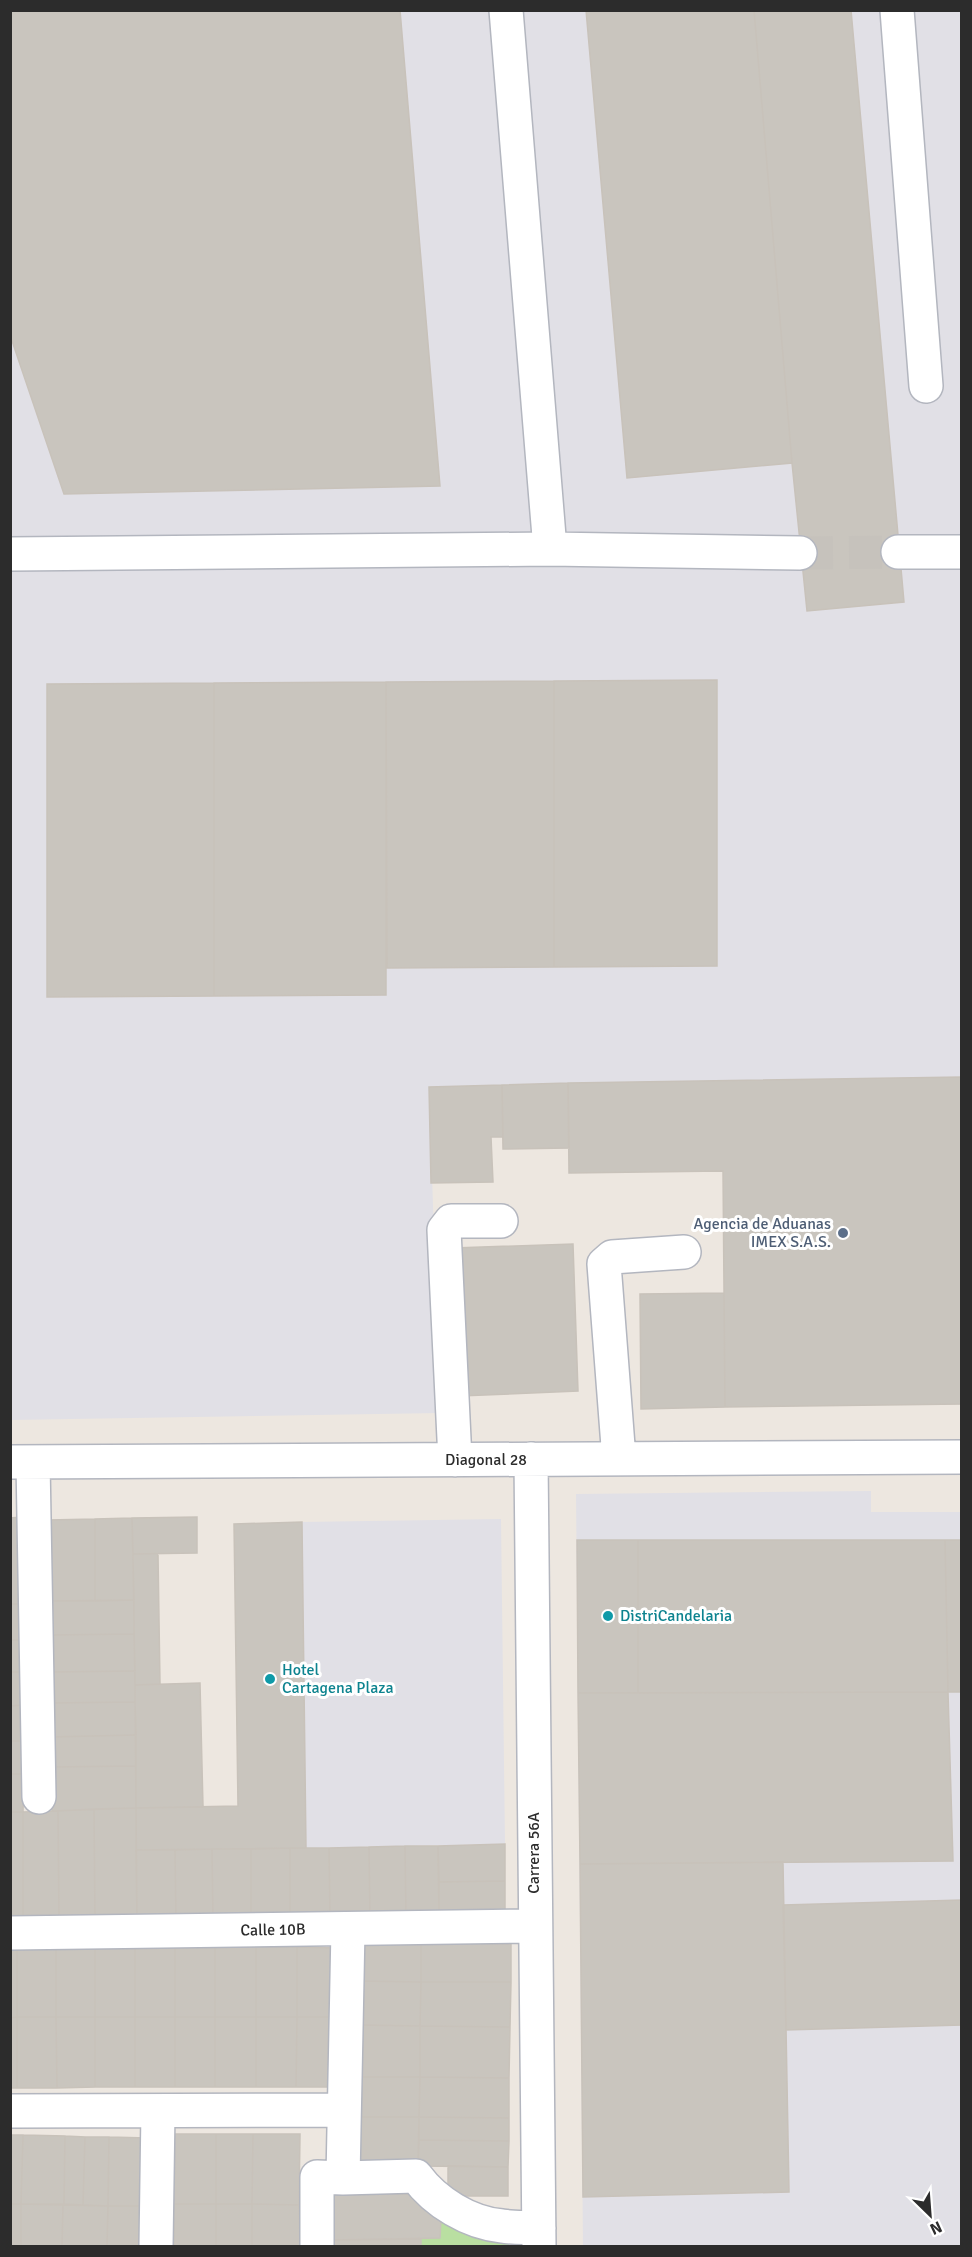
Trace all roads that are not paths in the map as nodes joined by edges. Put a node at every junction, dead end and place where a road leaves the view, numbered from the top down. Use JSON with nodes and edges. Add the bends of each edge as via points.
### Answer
{"nodes":[{"id":1,"x":506,"y":10,"type":"edge"},
{"id":2,"x":906,"y":12,"type":"edge"},
{"id":3,"x":926,"y":386,"type":"dead end"},
{"id":4,"x":550,"y":549,"type":"junction"},
{"id":5,"x":898,"y":552,"type":"tunnel mouth"},
{"id":6,"x":962,"y":552,"type":"edge"},
{"id":7,"x":800,"y":553,"type":"tunnel mouth"},
{"id":8,"x":10,"y":554,"type":"edge"},
{"id":9,"x":501,"y":1221,"type":"dead end"},
{"id":10,"x":684,"y":1252,"type":"dead end"},
{"id":11,"x":962,"y":1457,"type":"edge"},
{"id":12,"x":619,"y":1459,"type":"junction"},
{"id":13,"x":455,"y":1460,"type":"junction"},
{"id":14,"x":531,"y":1460,"type":"junction"},
{"id":15,"x":22,"y":1462,"type":"edge"},
{"id":16,"x":39,"y":1797,"type":"dead end"},
{"id":17,"x":535,"y":1926,"type":"junction"},
{"id":18,"x":348,"y":1929,"type":"junction"},
{"id":19,"x":10,"y":1933,"type":"edge"},
{"id":20,"x":344,"y":2110,"type":"junction"},
{"id":21,"x":10,"y":2111,"type":"edge"},
{"id":22,"x":158,"y":2111,"type":"junction"},
{"id":23,"x":343,"y":2178,"type":"junction"},
{"id":24,"x":539,"y":2237,"type":"edge"},
{"id":25,"x":156,"y":2247,"type":"edge"},
{"id":26,"x":317,"y":2247,"type":"edge"}],
"edges":[{"from":1,"to":4,"type":"street"},
{"from":2,"to":3,"type":"street"},
{"from":4,"to":7,"type":"street"},
{"from":4,"to":8,"type":"street"},
{"from":5,"to":6,"type":"street"},
{"from":9,"to":13,"type":"street","via":[[451,1221],[444,1230]]},
{"from":10,"to":12,"type":"street","via":[[612,1257],[604,1264]]},
{"from":11,"to":12,"type":"street","name":"Diagonal 28"},
{"from":12,"to":14,"type":"street","name":"Diagonal 28"},
{"from":13,"to":14,"type":"street","name":"Diagonal 28"},
{"from":13,"to":15,"type":"street","name":"Diagonal 28"},
{"from":14,"to":17,"type":"street","name":"Carrera 56A"},
{"from":15,"to":16,"type":"street"},
{"from":17,"to":18,"type":"street","name":"Calle 10B"},
{"from":17,"to":24,"type":"street","name":"Carrera 56A"},
{"from":18,"to":19,"type":"street","name":"Calle 10B"},
{"from":18,"to":20,"type":"street"},
{"from":20,"to":22,"type":"street"},
{"from":20,"to":23,"type":"street"},
{"from":21,"to":22,"type":"street"},
{"from":22,"to":25,"type":"street"},
{"from":23,"to":24,"type":"street","via":[[416,2176],[425,2188],[459,2214]]},
{"from":23,"to":26,"type":"street","via":[[317,2177]]}]}
